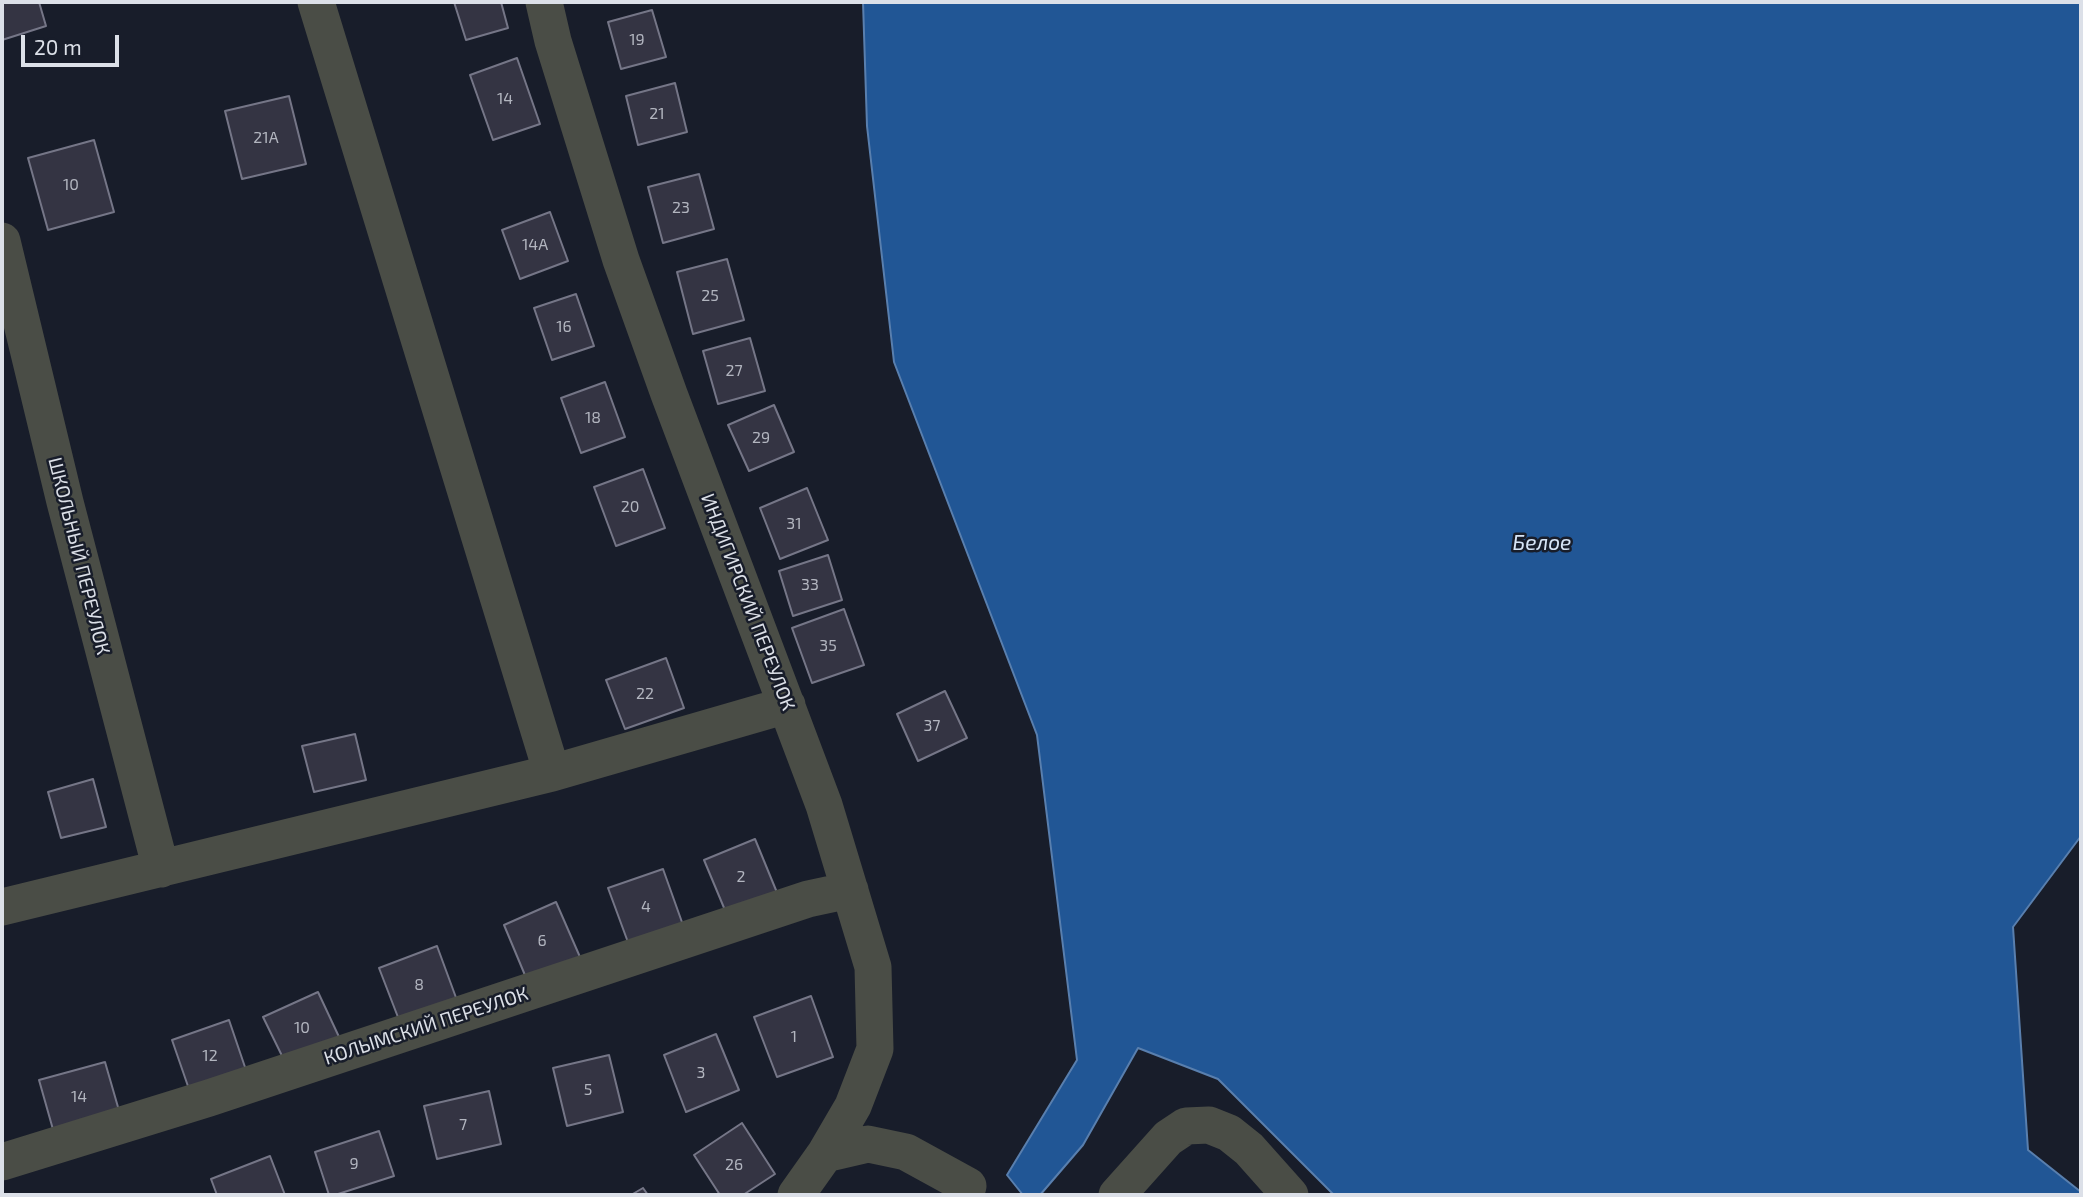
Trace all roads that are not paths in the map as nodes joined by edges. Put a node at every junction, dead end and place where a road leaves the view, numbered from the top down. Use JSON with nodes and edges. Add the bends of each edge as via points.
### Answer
{"nodes":[{"id":1,"x":316,"y":2,"type":"edge"},
{"id":2,"x":544,"y":2,"type":"edge"},
{"id":3,"x":2,"y":241,"type":"edge"},
{"id":4,"x":787,"y":705,"type":"junction"},
{"id":5,"x":552,"y":773,"type":"junction"},
{"id":6,"x":161,"y":869,"type":"junction"},
{"id":7,"x":849,"y":890,"type":"junction"},
{"id":8,"x":2,"y":907,"type":"edge"},
{"id":9,"x":825,"y":1154,"type":"junction"},
{"id":10,"x":2,"y":1162,"type":"edge"},
{"id":11,"x":968,"y":1186,"type":"dead end"},
{"id":12,"x":796,"y":1195,"type":"edge"},
{"id":13,"x":1117,"y":1195,"type":"edge"},
{"id":14,"x":1290,"y":1195,"type":"edge"}],
"edges":[{"from":1,"to":5,"type":"street"},
{"from":2,"to":4,"type":"street","name":"ИНДИГИРСКИЙ ПЕРЕУЛОК","via":[[621,260]]},
{"from":3,"to":6,"type":"street","name":"ШКОЛЬНЫЙ ПЕРЕУЛОК"},
{"from":4,"to":5,"type":"street"},
{"from":4,"to":7,"type":"street","name":"ИНДИГИРСКИЙ ПЕРЕУЛОК"},
{"from":5,"to":6,"type":"street"},
{"from":6,"to":8,"type":"street"},
{"from":7,"to":9,"type":"street","name":"ИНДИГИРСКИЙ ПЕРЕУЛОК","via":[[873,967],[875,1049],[853,1106]]},
{"from":7,"to":10,"type":"street","name":"КОЛЫМСКИЙ ПЕРЕУЛОК"},
{"from":9,"to":11,"type":"street","via":[[868,1144],[906,1152]]},
{"from":9,"to":12,"type":"street","name":"ИНДИГИРСКИЙ ПЕРЕУЛОК"},
{"from":13,"to":14,"type":"street","via":[[1168,1138],[1186,1126],[1209,1125],[1249,1149]]}]}
